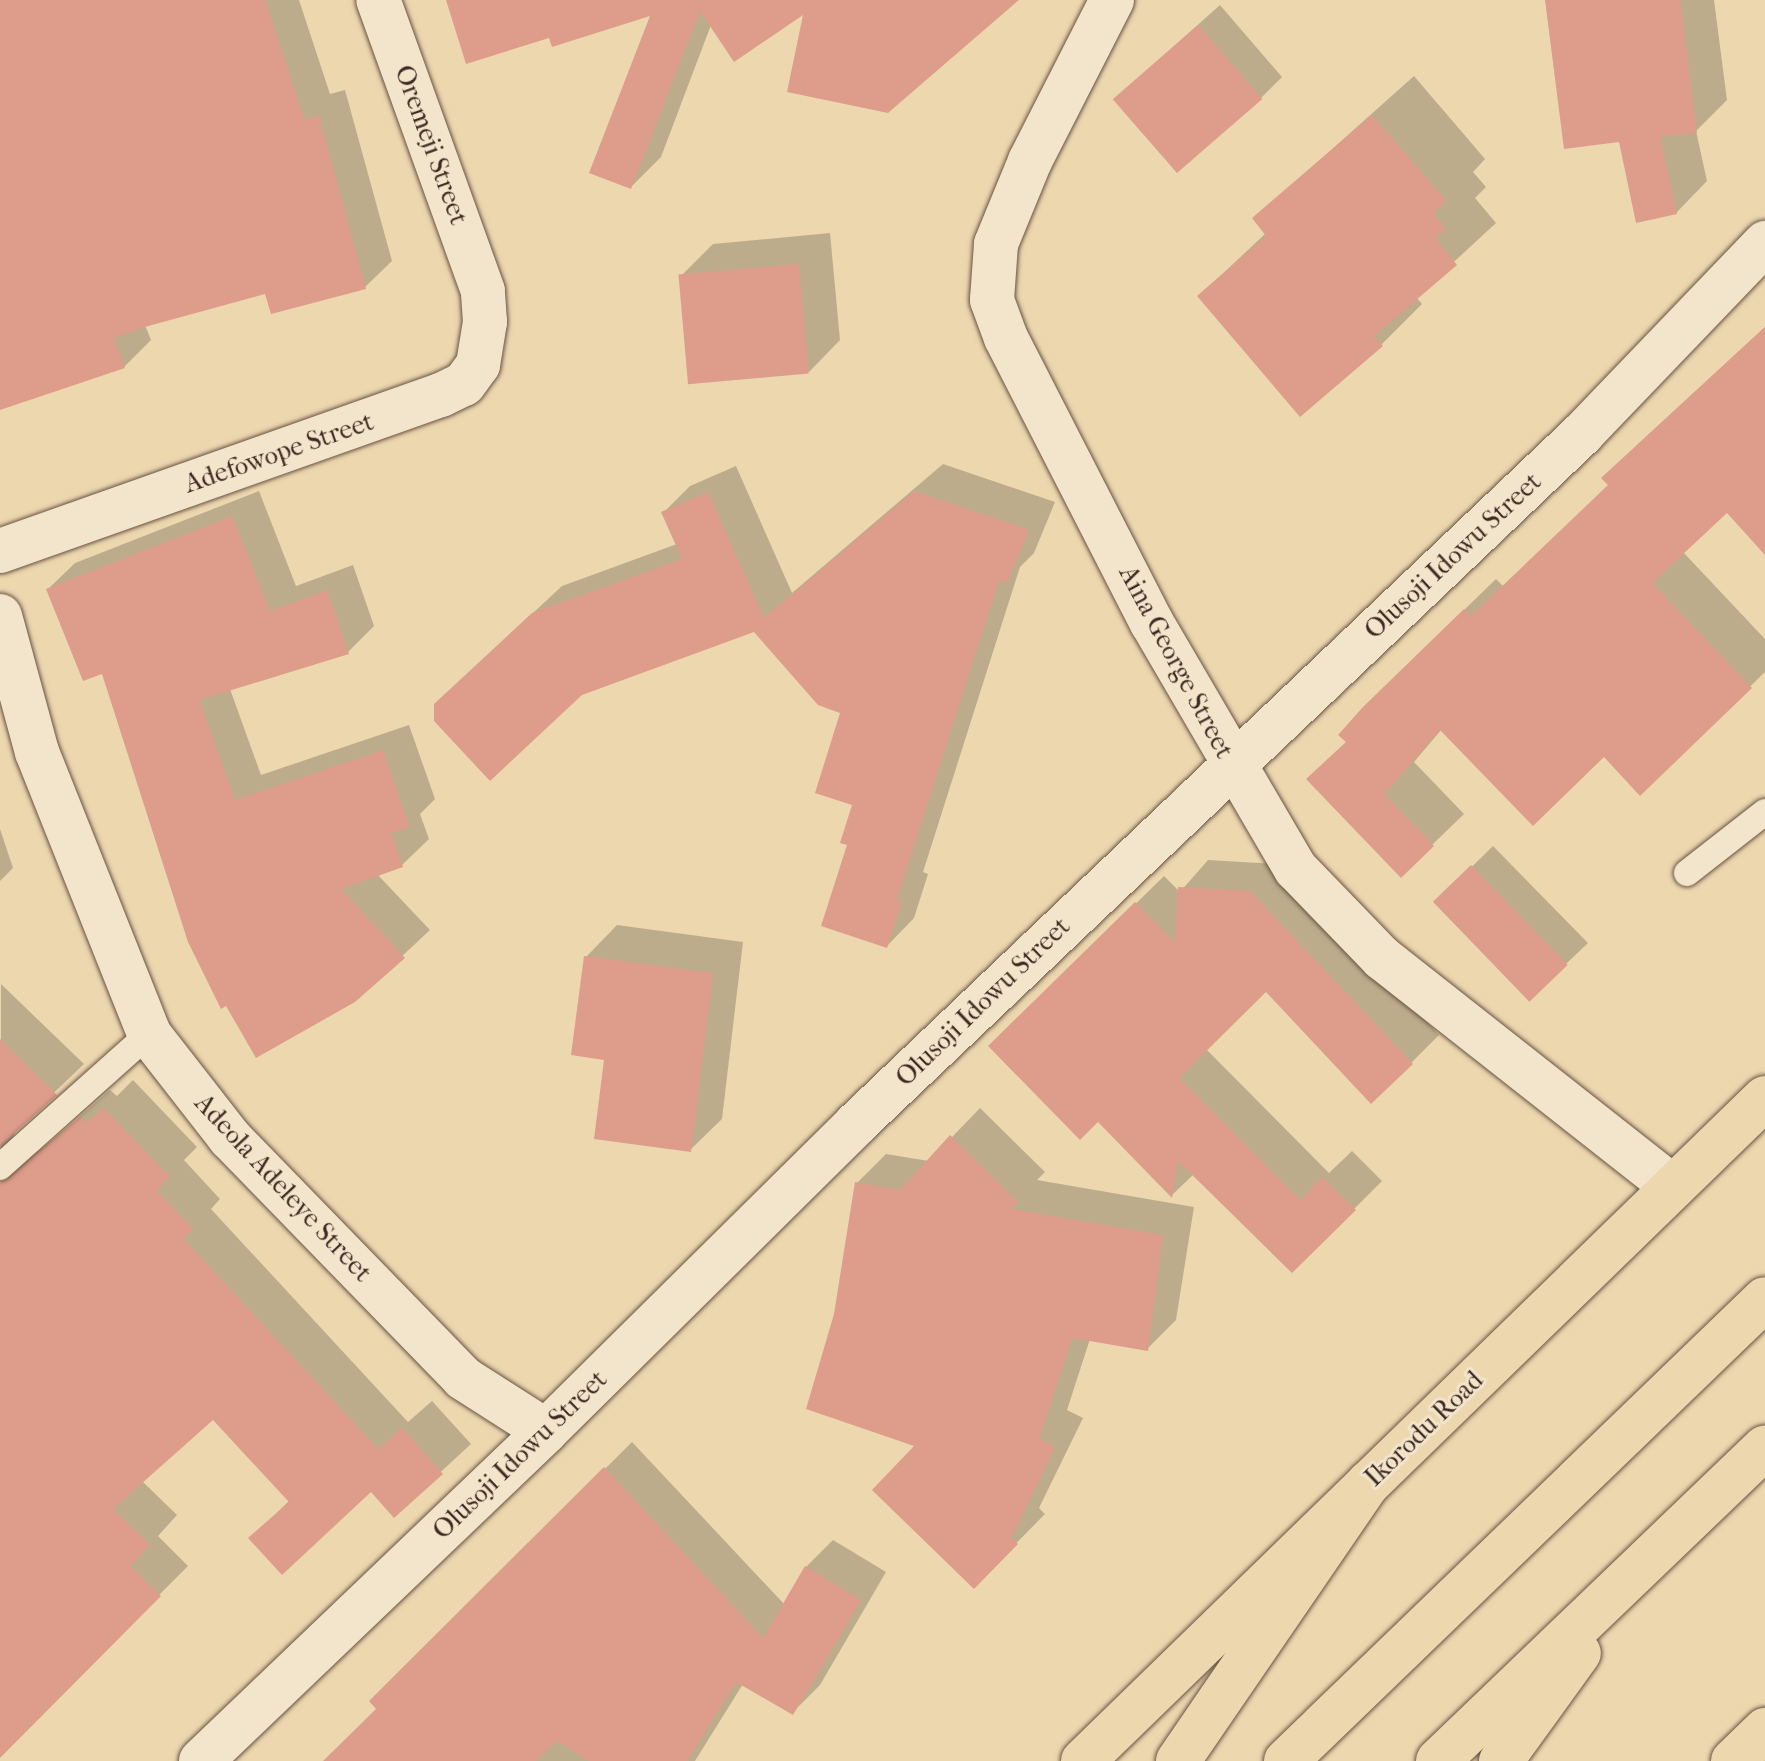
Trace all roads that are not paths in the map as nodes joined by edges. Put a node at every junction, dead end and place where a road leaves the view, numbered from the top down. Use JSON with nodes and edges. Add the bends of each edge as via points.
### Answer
{"nodes":[{"id":1,"x":378,"y":0,"type":"edge"},
{"id":2,"x":1112,"y":0,"type":"edge"},
{"id":3,"x":1765,"y":243,"type":"edge"},
{"id":4,"x":483,"y":291,"type":"joint"},
{"id":5,"x":0,"y":551,"type":"edge"},
{"id":6,"x":0,"y":616,"type":"edge"},
{"id":7,"x":1232,"y":766,"type":"junction"},
{"id":8,"x":1765,"y":812,"type":"edge"},
{"id":9,"x":1687,"y":873,"type":"dead end"},
{"id":10,"x":149,"y":1034,"type":"junction"},
{"id":11,"x":1765,"y":1098,"type":"edge"},
{"id":12,"x":0,"y":1167,"type":"edge"},
{"id":13,"x":1673,"y":1187,"type":"junction"},
{"id":14,"x":1765,"y":1299,"type":"edge"},
{"id":15,"x":546,"y":1431,"type":"junction"},
{"id":16,"x":1765,"y":1447,"type":"edge"},
{"id":17,"x":1368,"y":1483,"type":"junction"},
{"id":18,"x":1650,"y":1557,"type":"junction"},
{"id":19,"x":1765,"y":1730,"type":"edge"},
{"id":20,"x":201,"y":1761,"type":"edge"},
{"id":21,"x":1083,"y":1761,"type":"edge"},
{"id":22,"x":1178,"y":1761,"type":"edge"},
{"id":23,"x":1286,"y":1761,"type":"edge"},
{"id":24,"x":1438,"y":1761,"type":"edge"},
{"id":25,"x":1501,"y":1761,"type":"edge"},
{"id":26,"x":1733,"y":1761,"type":"edge"}],
"edges":[{"from":1,"to":4,"type":"street","name":"Oremeji Street"},
{"from":2,"to":7,"type":"street","name":"Aina George Street","via":[[1030,161],[996,244],[992,300],[1006,338],[1152,623]]},
{"from":3,"to":7,"type":"street","name":"Olusoji Idowu Street","via":[[1582,434]]},
{"from":4,"to":5,"type":"street","name":"Adefowope Street","via":[[485,322],[478,365],[464,384]]},
{"from":6,"to":10,"type":"street","name":"Adeola Adeleye Street","via":[[37,752]]},
{"from":7,"to":13,"type":"street","name":"Aina George Street","via":[[1296,869],[1359,937]]},
{"from":7,"to":15,"type":"street","name":"Olusoji Idowu Street","via":[[856,1124]]},
{"from":8,"to":9,"type":"lane"},
{"from":10,"to":12,"type":"lane"},
{"from":10,"to":15,"type":"street","name":"Adeola Adeleye Street","via":[[230,1138],[463,1378]]},
{"from":11,"to":13,"type":"main road","name":"Ikorodu Road"},
{"from":13,"to":17,"type":"main road","name":"Ikorodu Road"},
{"from":14,"to":23,"type":"main road"},
{"from":15,"to":20,"type":"street","name":"Olusoji Idowu Street"},
{"from":16,"to":18,"type":"main road"},
{"from":17,"to":21,"type":"main road","name":"Ikorodu Road"},
{"from":17,"to":22,"type":"main road"},
{"from":18,"to":24,"type":"main road"},
{"from":18,"to":25,"type":"main road"},
{"from":19,"to":26,"type":"main road"}]}
